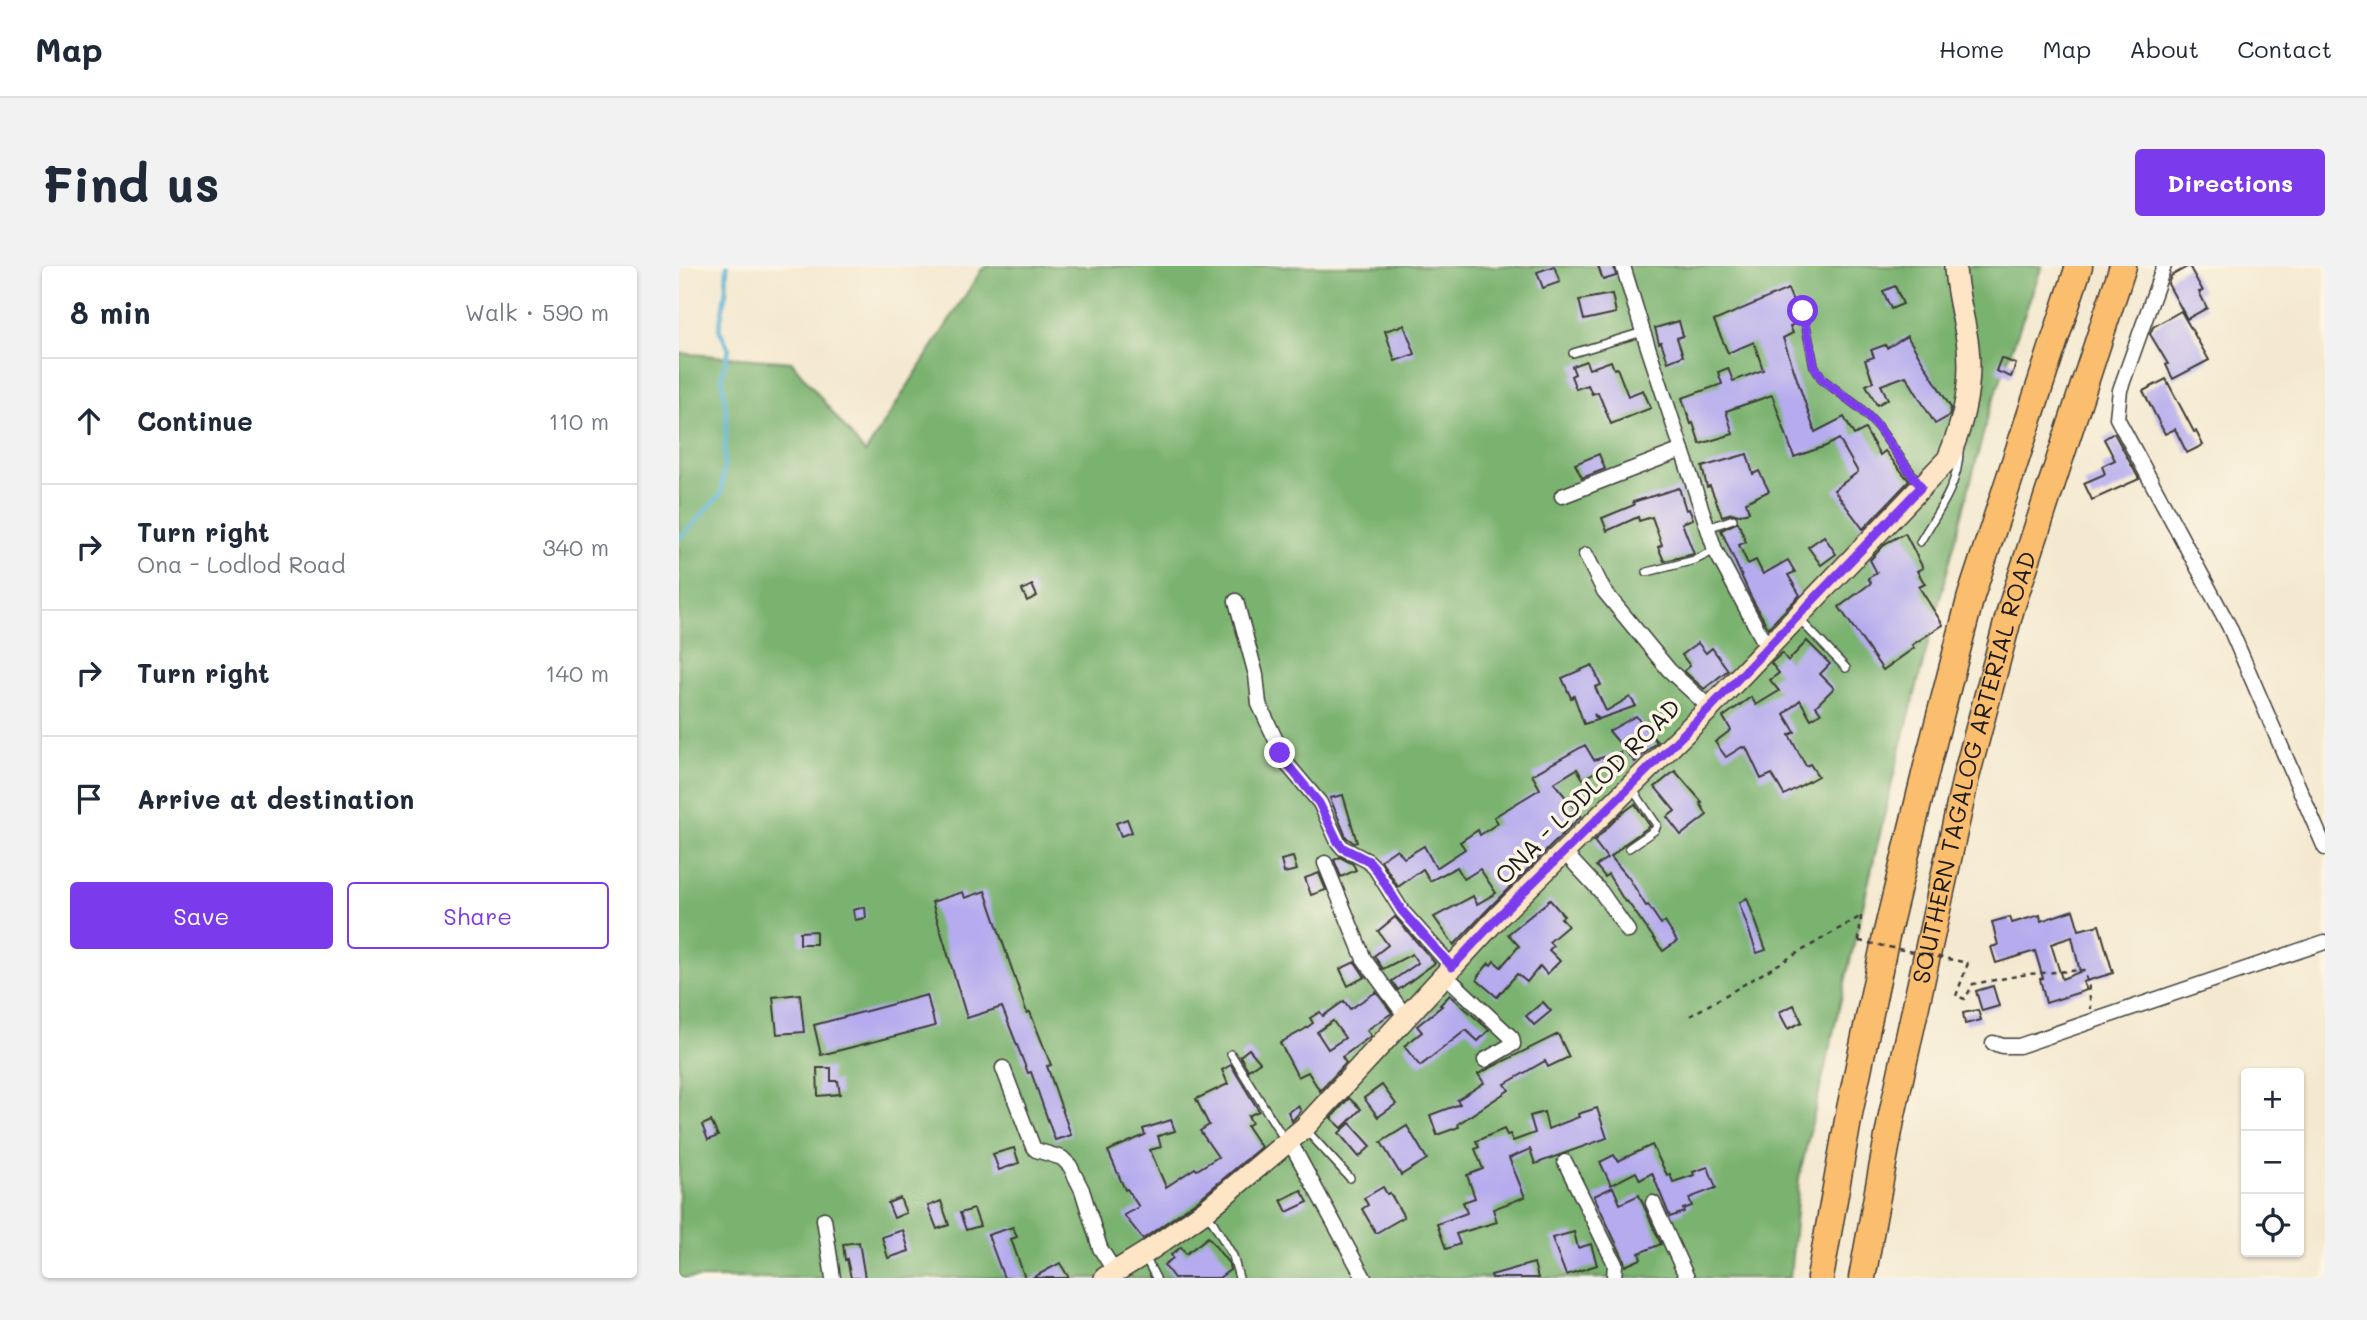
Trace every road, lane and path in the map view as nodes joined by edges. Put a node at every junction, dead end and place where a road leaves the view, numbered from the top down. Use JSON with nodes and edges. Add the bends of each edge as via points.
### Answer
{"nodes":[{"id":1,"x":1623,"y":266,"type":"edge"},
{"id":2,"x":1955,"y":266,"type":"edge"},
{"id":3,"x":2079,"y":266,"type":"edge"},
{"id":4,"x":2123,"y":266,"type":"edge"},
{"id":5,"x":2164,"y":266,"type":"edge"},
{"id":6,"x":1803,"y":311,"type":"dead end"},
{"id":7,"x":1643,"y":332,"type":"junction"},
{"id":8,"x":1573,"y":353,"type":"dead end"},
{"id":9,"x":1960,"y":433,"type":"junction"},
{"id":10,"x":1682,"y":450,"type":"junction"},
{"id":11,"x":1921,"y":487,"type":"junction"},
{"id":12,"x":1562,"y":496,"type":"dead end"},
{"id":13,"x":1733,"y":519,"type":"dead end"},
{"id":14,"x":1708,"y":527,"type":"junction"},
{"id":15,"x":1920,"y":542,"type":"dead end"},
{"id":16,"x":1716,"y":550,"type":"junction"},
{"id":17,"x":1586,"y":555,"type":"dead end"},
{"id":18,"x":1647,"y":572,"type":"dead end"},
{"id":19,"x":1236,"y":601,"type":"dead end"},
{"id":20,"x":1798,"y":617,"type":"junction"},
{"id":21,"x":1767,"y":649,"type":"junction"},
{"id":22,"x":1846,"y":668,"type":"dead end"},
{"id":23,"x":1710,"y":708,"type":"junction"},
{"id":24,"x":1630,"y":787,"type":"junction"},
{"id":25,"x":1629,"y":848,"type":"dead end"},
{"id":26,"x":2325,"y":848,"type":"edge"},
{"id":27,"x":1564,"y":852,"type":"junction"},
{"id":28,"x":1325,"y":863,"type":"dead end"},
{"id":29,"x":1628,"y":931,"type":"dead end"},
{"id":30,"x":2325,"y":942,"type":"edge"},
{"id":31,"x":1448,"y":971,"type":"junction"},
{"id":32,"x":1690,"y":1016,"type":"dead end"},
{"id":33,"x":1406,"y":1017,"type":"junction"},
{"id":34,"x":2094,"y":1019,"type":"junction"},
{"id":35,"x":1993,"y":1042,"type":"dead end"},
{"id":36,"x":1231,"y":1054,"type":"dead end"},
{"id":37,"x":1485,"y":1060,"type":"dead end"},
{"id":38,"x":1003,"y":1068,"type":"dead end"},
{"id":39,"x":1293,"y":1137,"type":"junction"},
{"id":40,"x":1565,"y":1162,"type":"dead end"},
{"id":41,"x":1350,"y":1178,"type":"dead end"},
{"id":42,"x":1653,"y":1203,"type":"dead end"},
{"id":43,"x":1205,"y":1210,"type":"junction"},
{"id":44,"x":824,"y":1219,"type":"dead end"},
{"id":45,"x":1144,"y":1254,"type":"junction"},
{"id":46,"x":1110,"y":1275,"type":"edge"},
{"id":47,"x":833,"y":1278,"type":"edge"},
{"id":48,"x":1156,"y":1278,"type":"edge"},
{"id":49,"x":1239,"y":1278,"type":"edge"},
{"id":50,"x":1364,"y":1278,"type":"edge"},
{"id":51,"x":1614,"y":1278,"type":"edge"},
{"id":52,"x":1687,"y":1278,"type":"edge"},
{"id":53,"x":1820,"y":1278,"type":"edge"},
{"id":54,"x":1862,"y":1278,"type":"edge"}],
"edges":[{"from":1,"to":7,"type":"street"},
{"from":2,"to":9,"type":"main road","name":"ONA - LODLOD ROAD","via":[[1969,372]]},
{"from":3,"to":53,"type":"highway","name":"SOUTHERN TAGALOG ARTERIAL ROAD","via":[[1971,596],[1930,753],[1850,1109]]},
{"from":4,"to":54,"type":"highway","name":"SOUTHERN TAGALOG ARTERIAL ROAD","via":[[2011,608],[1966,777],[1892,1115]]},
{"from":5,"to":26,"type":"street","via":[[2120,390],[2117,418],[2229,626]]},
{"from":6,"to":11,"type":"lane","via":[[1814,366],[1823,380],[1878,427]]},
{"from":7,"to":8,"type":"lane"},
{"from":7,"to":10,"type":"street"},
{"from":9,"to":11,"type":"main road","name":"ONA - LODLOD ROAD","via":[[1948,459]]},
{"from":9,"to":15,"type":"lane","via":[[1954,482]]},
{"from":10,"to":12,"type":"street"},
{"from":10,"to":14,"type":"street"},
{"from":11,"to":20,"type":"main road","name":"ONA - LODLOD ROAD"},
{"from":13,"to":14,"type":"lane"},
{"from":14,"to":16,"type":"street"},
{"from":16,"to":18,"type":"lane"},
{"from":16,"to":21,"type":"street"},
{"from":17,"to":23,"type":"street","via":[[1604,591],[1669,670]]},
{"from":19,"to":31,"type":"street","via":[[1259,704],[1287,764],[1319,803],[1338,842],[1375,868]]},
{"from":20,"to":21,"type":"main road","name":"ONA - LODLOD ROAD"},
{"from":20,"to":22,"type":"lane"},
{"from":21,"to":23,"type":"main road","name":"ONA - LODLOD ROAD"},
{"from":23,"to":24,"type":"main road","name":"ONA - LODLOD ROAD"},
{"from":24,"to":25,"type":"lane","via":[[1657,825]]},
{"from":24,"to":27,"type":"main road","name":"ONA - LODLOD ROAD"},
{"from":27,"to":29,"type":"street"},
{"from":27,"to":31,"type":"main road","name":"ONA - LODLOD ROAD"},
{"from":28,"to":33,"type":"street","via":[[1364,959]]},
{"from":30,"to":34,"type":"street"},
{"from":31,"to":33,"type":"main road","name":"ONA - LODLOD ROAD"},
{"from":31,"to":37,"type":"street","via":[[1513,1038],[1513,1044]]},
{"from":32,"to":34,"type":"path","bridge":true,"via":[[1861,916],[1859,941],[1968,963],[1956,996],[1965,999],[1973,984],[2084,970]]},
{"from":33,"to":39,"type":"main road","name":"ONA - LODLOD ROAD"},
{"from":34,"to":35,"type":"street","via":[[2018,1046]]},
{"from":36,"to":39,"type":"lane"},
{"from":38,"to":46,"type":"street","via":[[1033,1147],[1070,1166]]},
{"from":39,"to":41,"type":"lane"},
{"from":39,"to":43,"type":"main road","name":"ONA - LODLOD ROAD"},
{"from":39,"to":50,"type":"street"},
{"from":40,"to":51,"type":"street","via":[[1615,1264]]},
{"from":42,"to":52,"type":"street"},
{"from":43,"to":45,"type":"main road","name":"ONA - LODLOD ROAD"},
{"from":43,"to":49,"type":"lane","via":[[1233,1256]]},
{"from":44,"to":47,"type":"street"},
{"from":45,"to":46,"type":"main road","name":"ONA - LODLOD ROAD"},
{"from":45,"to":48,"type":"lane"}]}
